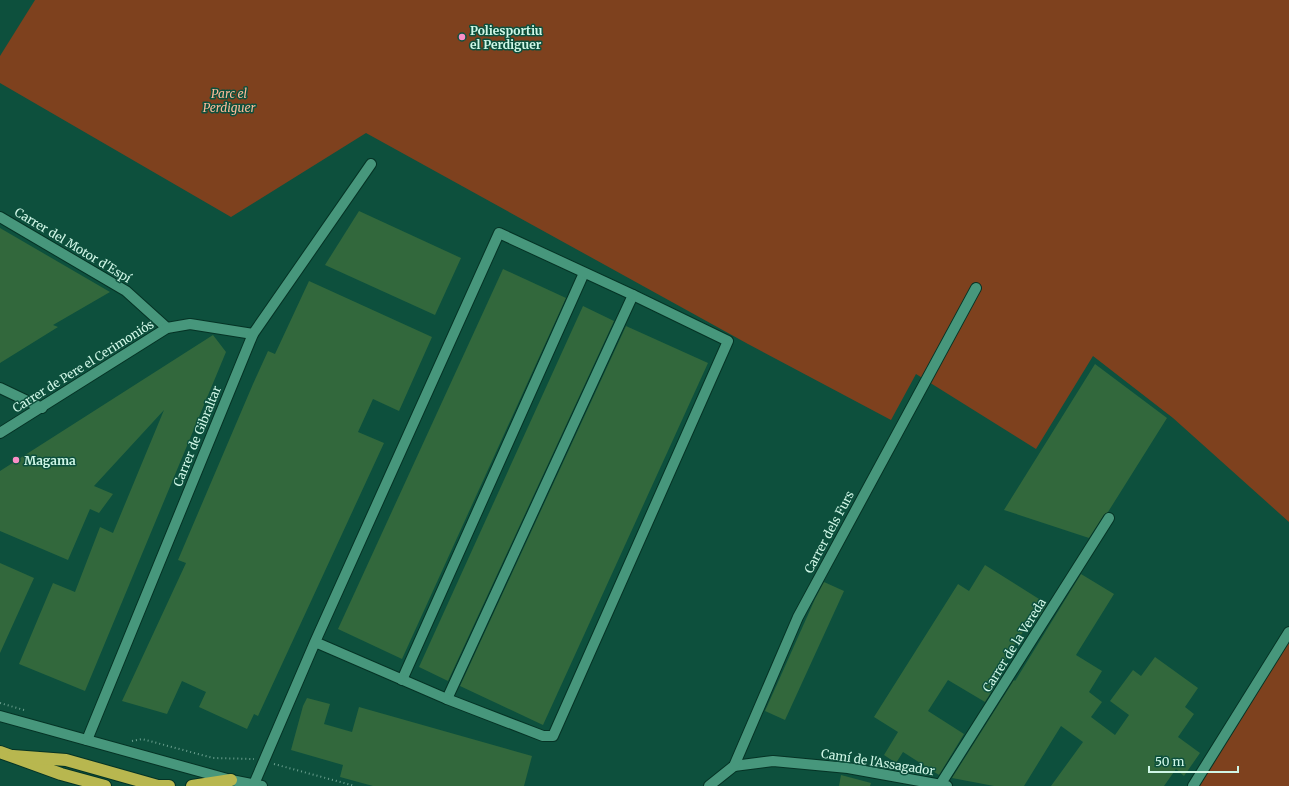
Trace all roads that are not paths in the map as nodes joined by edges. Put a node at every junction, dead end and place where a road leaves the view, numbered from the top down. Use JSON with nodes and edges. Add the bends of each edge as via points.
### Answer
{"nodes":[{"id":1,"x":371,"y":164,"type":"dead end"},
{"id":2,"x":0,"y":217,"type":"edge"},
{"id":3,"x":584,"y":273,"type":"junction"},
{"id":4,"x":976,"y":288,"type":"dead end"},
{"id":5,"x":633,"y":295,"type":"junction"},
{"id":6,"x":167,"y":328,"type":"junction"},
{"id":7,"x":253,"y":334,"type":"junction"},
{"id":8,"x":0,"y":388,"type":"edge"},
{"id":9,"x":42,"y":408,"type":"junction"},
{"id":10,"x":0,"y":433,"type":"edge"},
{"id":11,"x":1109,"y":518,"type":"dead end"},
{"id":12,"x":1289,"y":632,"type":"edge"},
{"id":13,"x":315,"y":642,"type":"junction"},
{"id":14,"x":402,"y":680,"type":"junction"},
{"id":15,"x":447,"y":699,"type":"junction"},
{"id":16,"x":0,"y":716,"type":"edge"},
{"id":17,"x":87,"y":740,"type":"junction"},
{"id":18,"x":0,"y":752,"type":"edge"},
{"id":19,"x":13,"y":756,"type":"junction"},
{"id":20,"x":734,"y":766,"type":"junction"},
{"id":21,"x":231,"y":780,"type":"junction"},
{"id":22,"x":258,"y":785,"type":"edge"},
{"id":23,"x":944,"y":785,"type":"edge"},
{"id":24,"x":105,"y":786,"type":"edge"},
{"id":25,"x":169,"y":786,"type":"edge"},
{"id":26,"x":192,"y":786,"type":"edge"},
{"id":27,"x":709,"y":786,"type":"edge"},
{"id":28,"x":1194,"y":786,"type":"edge"}],
"edges":[{"from":1,"to":7,"type":"street","name":"Carrer de Gibraltar"},
{"from":2,"to":6,"type":"street","name":"Carrer del Motor d'Espí","via":[[126,291]]},
{"from":3,"to":5,"type":"street"},
{"from":3,"to":13,"type":"street","via":[[498,233]]},
{"from":3,"to":14,"type":"street"},
{"from":4,"to":20,"type":"street","name":"Carrer dels Furs","via":[[798,617]]},
{"from":5,"to":15,"type":"street"},
{"from":5,"to":15,"type":"street","via":[[728,341],[553,736],[543,736]]},
{"from":6,"to":7,"type":"street","name":"Carrer de Pere el Cerimoniós","via":[[190,324]]},
{"from":6,"to":9,"type":"street","name":"Carrer de Pere el Cerimoniós"},
{"from":7,"to":17,"type":"street","name":"Carrer de Gibraltar"},
{"from":8,"to":9,"type":"street"},
{"from":9,"to":10,"type":"street","name":"Carrer de Pere el Cerimoniós"},
{"from":11,"to":23,"type":"street","name":"Carrer de la Vereda"},
{"from":12,"to":28,"type":"street"},
{"from":13,"to":14,"type":"street"},
{"from":13,"to":22,"type":"street","via":[[264,761]]},
{"from":14,"to":15,"type":"street"},
{"from":16,"to":17,"type":"street"},
{"from":17,"to":21,"type":"street"},
{"from":18,"to":19,"type":"highway"},
{"from":19,"to":24,"type":"highway","via":[[61,774]]},
{"from":19,"to":25,"type":"highway","via":[[66,760],[158,786]]},
{"from":20,"to":23,"type":"street","name":"Camí de l'Assagador","via":[[773,761],[833,766]]},
{"from":20,"to":27,"type":"street","name":"Carrer dels Furs"},
{"from":21,"to":22,"type":"street"},
{"from":21,"to":26,"type":"highway"}]}
